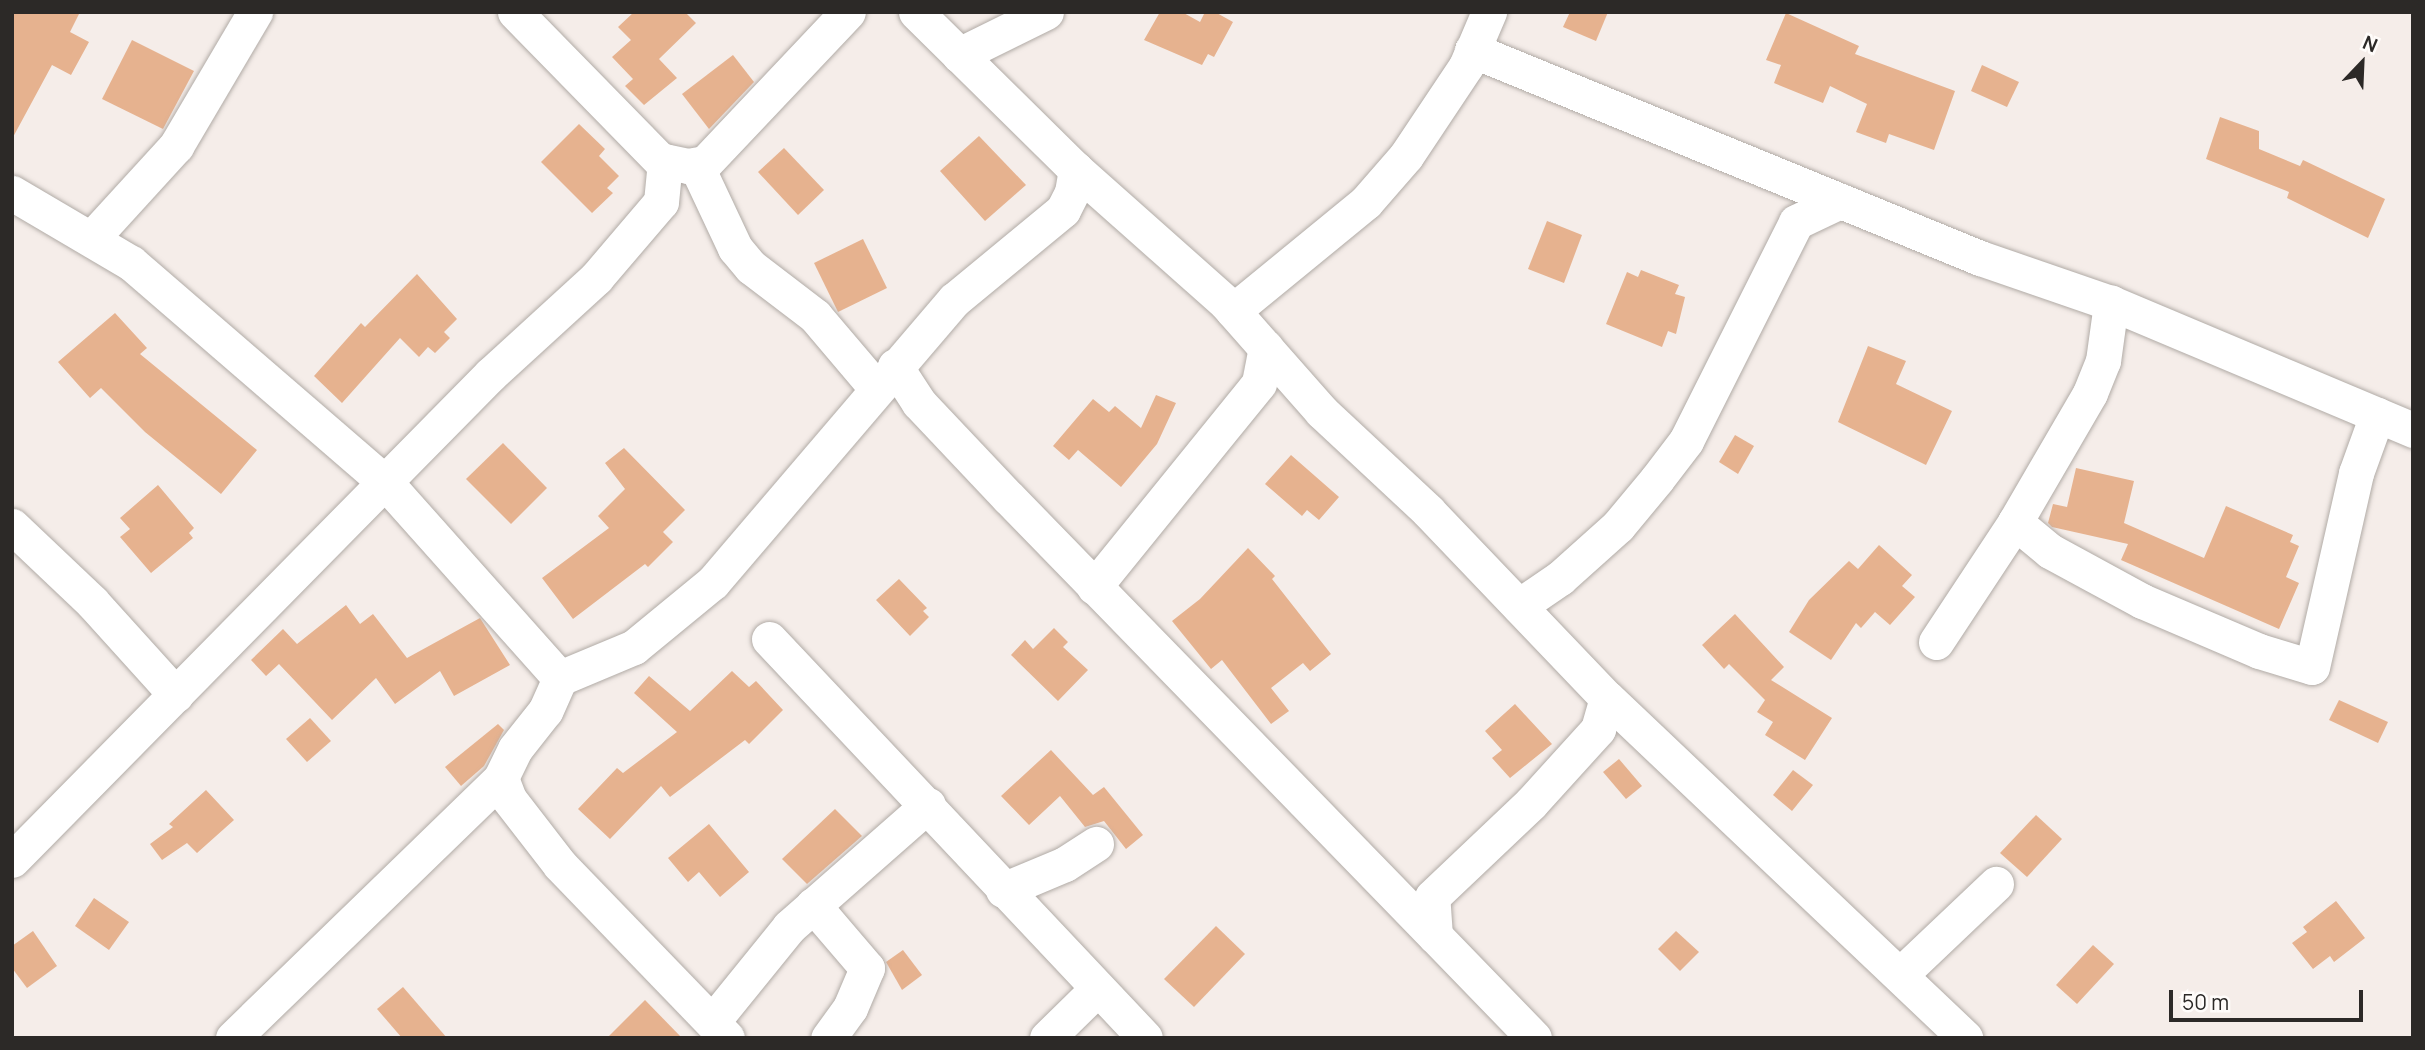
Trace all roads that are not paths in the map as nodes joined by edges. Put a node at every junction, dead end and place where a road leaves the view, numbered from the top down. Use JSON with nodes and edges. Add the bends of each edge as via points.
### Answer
{"nodes":[{"id":1,"x":255,"y":12,"type":"edge"},
{"id":2,"x":515,"y":12,"type":"edge"},
{"id":3,"x":848,"y":12,"type":"edge"},
{"id":4,"x":916,"y":12,"type":"edge"},
{"id":5,"x":1046,"y":12,"type":"edge"},
{"id":6,"x":1489,"y":12,"type":"edge"},
{"id":7,"x":1472,"y":50,"type":"junction"},
{"id":8,"x":959,"y":55,"type":"junction"},
{"id":9,"x":681,"y":163,"type":"junction"},
{"id":10,"x":1076,"y":169,"type":"junction"},
{"id":11,"x":12,"y":193,"type":"edge"},
{"id":12,"x":1840,"y":201,"type":"junction"},
{"id":13,"x":92,"y":238,"type":"junction"},
{"id":14,"x":2111,"y":303,"type":"junction"},
{"id":15,"x":1233,"y":310,"type":"junction"},
{"id":16,"x":1266,"y":348,"type":"junction"},
{"id":17,"x":885,"y":377,"type":"junction"},
{"id":18,"x":2377,"y":415,"type":"junction"},
{"id":19,"x":2413,"y":430,"type":"edge"},
{"id":20,"x":386,"y":483,"type":"junction"},
{"id":21,"x":2015,"y":522,"type":"junction"},
{"id":22,"x":12,"y":526,"type":"edge"},
{"id":23,"x":1094,"y":587,"type":"junction"},
{"id":24,"x":1519,"y":606,"type":"junction"},
{"id":25,"x":769,"y":639,"type":"dead end"},
{"id":26,"x":1936,"y":642,"type":"dead end"},
{"id":27,"x":560,"y":678,"type":"junction"},
{"id":28,"x":176,"y":695,"type":"junction"},
{"id":29,"x":1606,"y":698,"type":"junction"},
{"id":30,"x":501,"y":778,"type":"junction"},
{"id":31,"x":928,"y":805,"type":"junction"},
{"id":32,"x":1096,"y":844,"type":"dead end"},
{"id":33,"x":12,"y":860,"type":"edge"},
{"id":34,"x":1996,"y":884,"type":"dead end"},
{"id":35,"x":1003,"y":890,"type":"junction"},
{"id":36,"x":813,"y":905,"type":"junction"},
{"id":37,"x":1436,"y":936,"type":"junction"},
{"id":38,"x":1902,"y":974,"type":"junction"},
{"id":39,"x":1097,"y":989,"type":"junction"},
{"id":40,"x":711,"y":1028,"type":"edge"},
{"id":41,"x":233,"y":1038,"type":"edge"},
{"id":42,"x":828,"y":1038,"type":"edge"},
{"id":43,"x":1047,"y":1038,"type":"edge"},
{"id":44,"x":1145,"y":1038,"type":"edge"},
{"id":45,"x":1534,"y":1038,"type":"edge"},
{"id":46,"x":1965,"y":1038,"type":"edge"}],
"edges":[{"from":1,"to":13,"type":"street","via":[[176,146]]},
{"from":2,"to":9,"type":"street"},
{"from":3,"to":9,"type":"street","via":[[705,163]]},
{"from":4,"to":8,"type":"street"},
{"from":5,"to":8,"type":"street"},
{"from":6,"to":7,"type":"street"},
{"from":7,"to":12,"type":"street"},
{"from":7,"to":15,"type":"street","via":[[1442,104],[1366,202]]},
{"from":8,"to":10,"type":"street"},
{"from":9,"to":17,"type":"street","via":[[751,267]]},
{"from":9,"to":20,"type":"street","via":[[651,216],[596,278],[492,374]]},
{"from":10,"to":15,"type":"street"},
{"from":10,"to":17,"type":"street","via":[[1063,210],[954,300]]},
{"from":11,"to":13,"type":"street"},
{"from":12,"to":14,"type":"street","via":[[1980,258]]},
{"from":12,"to":24,"type":"street","via":[[1796,222],[1685,441],[1657,479],[1618,526],[1560,578]]},
{"from":13,"to":20,"type":"street","via":[[131,263]]},
{"from":14,"to":18,"type":"street"},
{"from":14,"to":21,"type":"street","via":[[2103,361],[2090,393]]},
{"from":15,"to":16,"type":"street"},
{"from":16,"to":23,"type":"street","via":[[1259,383]]},
{"from":16,"to":24,"type":"street","via":[[1322,412]]},
{"from":17,"to":23,"type":"street","via":[[919,403]]},
{"from":17,"to":27,"type":"street","via":[[713,582],[634,647]]},
{"from":18,"to":19,"type":"street"},
{"from":18,"to":21,"type":"street","via":[[2353,486],[2312,667],[2259,651],[2142,601],[2050,551]]},
{"from":20,"to":27,"type":"street"},
{"from":20,"to":28,"type":"street"},
{"from":21,"to":26,"type":"street"},
{"from":22,"to":28,"type":"street","via":[[92,602]]},
{"from":23,"to":37,"type":"street"},
{"from":24,"to":29,"type":"street"},
{"from":25,"to":31,"type":"street"},
{"from":27,"to":30,"type":"street","via":[[545,711],[515,749]]},
{"from":28,"to":33,"type":"street"},
{"from":29,"to":37,"type":"street","via":[[1598,729],[1531,803],[1432,897]]},
{"from":29,"to":38,"type":"street"},
{"from":30,"to":40,"type":"street","via":[[531,833]]},
{"from":30,"to":41,"type":"street"},
{"from":31,"to":35,"type":"street"},
{"from":31,"to":36,"type":"street"},
{"from":32,"to":35,"type":"street","via":[[1065,864]]},
{"from":34,"to":38,"type":"street"},
{"from":35,"to":39,"type":"street"},
{"from":36,"to":40,"type":"street"},
{"from":36,"to":42,"type":"street","via":[[867,968],[850,1008]]},
{"from":37,"to":45,"type":"street"},
{"from":38,"to":46,"type":"street"},
{"from":39,"to":43,"type":"street"},
{"from":39,"to":44,"type":"street"}]}
